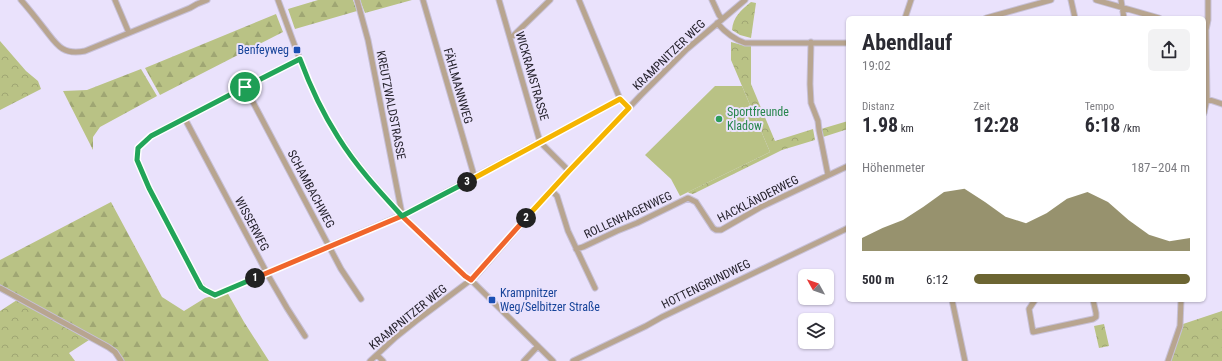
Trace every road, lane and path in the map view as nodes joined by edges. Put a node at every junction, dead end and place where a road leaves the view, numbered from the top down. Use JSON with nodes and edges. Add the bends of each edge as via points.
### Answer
{"nodes":[{"id":1,"x":21,"y":0,"type":"edge"},
{"id":2,"x":115,"y":0,"type":"edge"},
{"id":3,"x":207,"y":0,"type":"edge"},
{"id":4,"x":278,"y":0,"type":"edge"},
{"id":5,"x":357,"y":0,"type":"edge"},
{"id":6,"x":423,"y":0,"type":"edge"},
{"id":7,"x":499,"y":0,"type":"edge"},
{"id":8,"x":550,"y":0,"type":"edge"},
{"id":9,"x":579,"y":0,"type":"edge"},
{"id":10,"x":712,"y":0,"type":"edge"},
{"id":11,"x":745,"y":0,"type":"edge"},
{"id":12,"x":910,"y":0,"type":"edge"},
{"id":13,"x":1051,"y":0,"type":"edge"},
{"id":14,"x":1071,"y":0,"type":"edge"},
{"id":15,"x":1096,"y":0,"type":"edge"},
{"id":16,"x":1121,"y":0,"type":"edge"},
{"id":17,"x":1208,"y":0,"type":"edge"},
{"id":18,"x":196,"y":2,"type":"edge"},
{"id":19,"x":1123,"y":8,"type":"junction"},
{"id":20,"x":906,"y":16,"type":"edge"},
{"id":21,"x":993,"y":16,"type":"edge"},
{"id":22,"x":1075,"y":16,"type":"edge"},
{"id":23,"x":1124,"y":16,"type":"edge"},
{"id":24,"x":1152,"y":16,"type":"edge"},
{"id":25,"x":722,"y":19,"type":"junction"},
{"id":26,"x":717,"y":23,"type":"junction"},
{"id":27,"x":1206,"y":27,"type":"edge"},
{"id":28,"x":128,"y":33,"type":"junction"},
{"id":29,"x":510,"y":37,"type":"junction"},
{"id":30,"x":811,"y":42,"type":"junction"},
{"id":31,"x":846,"y":43,"type":"edge"},
{"id":32,"x":300,"y":59,"type":"junction"},
{"id":33,"x":1206,"y":64,"type":"edge"},
{"id":34,"x":245,"y":87,"type":"junction"},
{"id":35,"x":620,"y":99,"type":"junction"},
{"id":36,"x":1207,"y":99,"type":"junction"},
{"id":37,"x":1206,"y":104,"type":"edge"},
{"id":38,"x":1222,"y":104,"type":"edge"},
{"id":39,"x":629,"y":108,"type":"junction"},
{"id":40,"x":185,"y":119,"type":"junction"},
{"id":41,"x":540,"y":142,"type":"junction"},
{"id":42,"x":846,"y":167,"type":"edge"},
{"id":43,"x":569,"y":171,"type":"junction"},
{"id":44,"x":828,"y":175,"type":"junction"},
{"id":45,"x":475,"y":177,"type":"junction"},
{"id":46,"x":551,"y":190,"type":"junction"},
{"id":47,"x":688,"y":198,"type":"joint"},
{"id":48,"x":402,"y":216,"type":"junction"},
{"id":49,"x":846,"y":229,"type":"edge"},
{"id":50,"x":329,"y":246,"type":"junction"},
{"id":51,"x":576,"y":249,"type":"junction"},
{"id":52,"x":267,"y":273,"type":"junction"},
{"id":53,"x":471,"y":280,"type":"junction"},
{"id":54,"x":0,"y":288,"type":"edge"},
{"id":55,"x":594,"y":288,"type":"dead end"},
{"id":56,"x":361,"y":299,"type":"dead end"},
{"id":57,"x":952,"y":302,"type":"edge"},
{"id":58,"x":1034,"y":302,"type":"edge"},
{"id":59,"x":1093,"y":302,"type":"edge"},
{"id":60,"x":1182,"y":302,"type":"edge"},
{"id":61,"x":305,"y":336,"type":"dead end"},
{"id":62,"x":538,"y":346,"type":"junction"},
{"id":63,"x":377,"y":354,"type":"junction"},
{"id":64,"x":121,"y":361,"type":"edge"},
{"id":65,"x":370,"y":361,"type":"edge"},
{"id":66,"x":383,"y":361,"type":"edge"},
{"id":67,"x":524,"y":361,"type":"edge"},
{"id":68,"x":553,"y":361,"type":"edge"},
{"id":69,"x":573,"y":361,"type":"edge"},
{"id":70,"x":965,"y":361,"type":"edge"},
{"id":71,"x":1168,"y":361,"type":"edge"}],
"edges":[{"from":1,"to":28,"type":"street","via":[[56,44],[70,53],[85,51]]},
{"from":2,"to":28,"type":"street"},
{"from":3,"to":18,"type":"street"},
{"from":4,"to":32,"type":"street"},
{"from":5,"to":48,"type":"street","name":"KREUTZWALDSTRASSE","via":[[368,40]]},
{"from":6,"to":45,"type":"street","name":"FÄHLMANNWEG"},
{"from":7,"to":29,"type":"street","name":"WICKRAMSTRASSE"},
{"from":8,"to":29,"type":"street"},
{"from":9,"to":35,"type":"street"},
{"from":10,"to":25,"type":"street"},
{"from":11,"to":25,"type":"street","name":"KRAMPNITZER WEG"},
{"from":12,"to":20,"type":"street"},
{"from":13,"to":21,"type":"street"},
{"from":14,"to":22,"type":"street"},
{"from":15,"to":19,"type":"street"},
{"from":16,"to":19,"type":"street"},
{"from":17,"to":27,"type":"street"},
{"from":18,"to":28,"type":"street","via":[[190,8]]},
{"from":19,"to":23,"type":"street"},
{"from":19,"to":24,"type":"street"},
{"from":25,"to":26,"type":"street","name":"KRAMPNITZER WEG"},
{"from":26,"to":30,"type":"street","via":[[727,34],[745,43]]},
{"from":26,"to":39,"type":"street","name":"KRAMPNITZER WEG","via":[[675,60]]},
{"from":29,"to":41,"type":"street","name":"WICKRAMSTRASSE"},
{"from":30,"to":31,"type":"street"},
{"from":30,"to":44,"type":"street","via":[[811,103],[818,121]]},
{"from":32,"to":34,"type":"street"},
{"from":32,"to":48,"type":"street","via":[[313,92],[338,137],[373,185]]},
{"from":33,"to":36,"type":"street"},
{"from":34,"to":40,"type":"street"},
{"from":34,"to":50,"type":"street","name":"SCHAMBACHWEG"},
{"from":35,"to":39,"type":"street"},
{"from":35,"to":41,"type":"street"},
{"from":36,"to":37,"type":"street"},
{"from":36,"to":38,"type":"street"},
{"from":39,"to":43,"type":"street","name":"KRAMPNITZER WEG"},
{"from":40,"to":52,"type":"street","name":"WISSERWEG"},
{"from":40,"to":52,"type":"street","via":[[146,140],[138,148],[136,155],[149,188],[199,284],[215,295]]},
{"from":41,"to":43,"type":"street","name":"WICKRAMSTRASSE"},
{"from":41,"to":45,"type":"street"},
{"from":42,"to":44,"type":"street","name":"HACKLÄNDERWEG"},
{"from":43,"to":46,"type":"street","name":"KRAMPNITZER WEG"},
{"from":44,"to":47,"type":"street","name":"HACKLÄNDERWEG","via":[[718,231],[713,228],[696,202]]},
{"from":45,"to":48,"type":"street"},
{"from":46,"to":51,"type":"street","via":[[557,196]]},
{"from":46,"to":53,"type":"street","name":"KRAMPNITZER WEG"},
{"from":47,"to":51,"type":"street","name":"ROLLENHAGENWEG"},
{"from":48,"to":50,"type":"street"},
{"from":48,"to":53,"type":"street"},
{"from":49,"to":69,"type":"street","name":"HOTTENGRUNDWEG"},
{"from":50,"to":52,"type":"street"},
{"from":50,"to":56,"type":"street","name":"SCHAMBACHWEG"},
{"from":51,"to":55,"type":"street"},
{"from":52,"to":61,"type":"street","name":"WISSERWEG"},
{"from":53,"to":62,"type":"street"},
{"from":53,"to":63,"type":"street","name":"KRAMPNITZER WEG"},
{"from":54,"to":64,"type":"street","via":[[108,347]]},
{"from":57,"to":70,"type":"street"},
{"from":58,"to":59,"type":"street","via":[[1029,309],[1033,332],[1093,319],[1096,317]]},
{"from":60,"to":71,"type":"street","via":[[1180,326]]},
{"from":62,"to":67,"type":"street"},
{"from":62,"to":68,"type":"street"},
{"from":63,"to":65,"type":"street","name":"KRAMPNITZER WEG"},
{"from":63,"to":66,"type":"street"}]}
